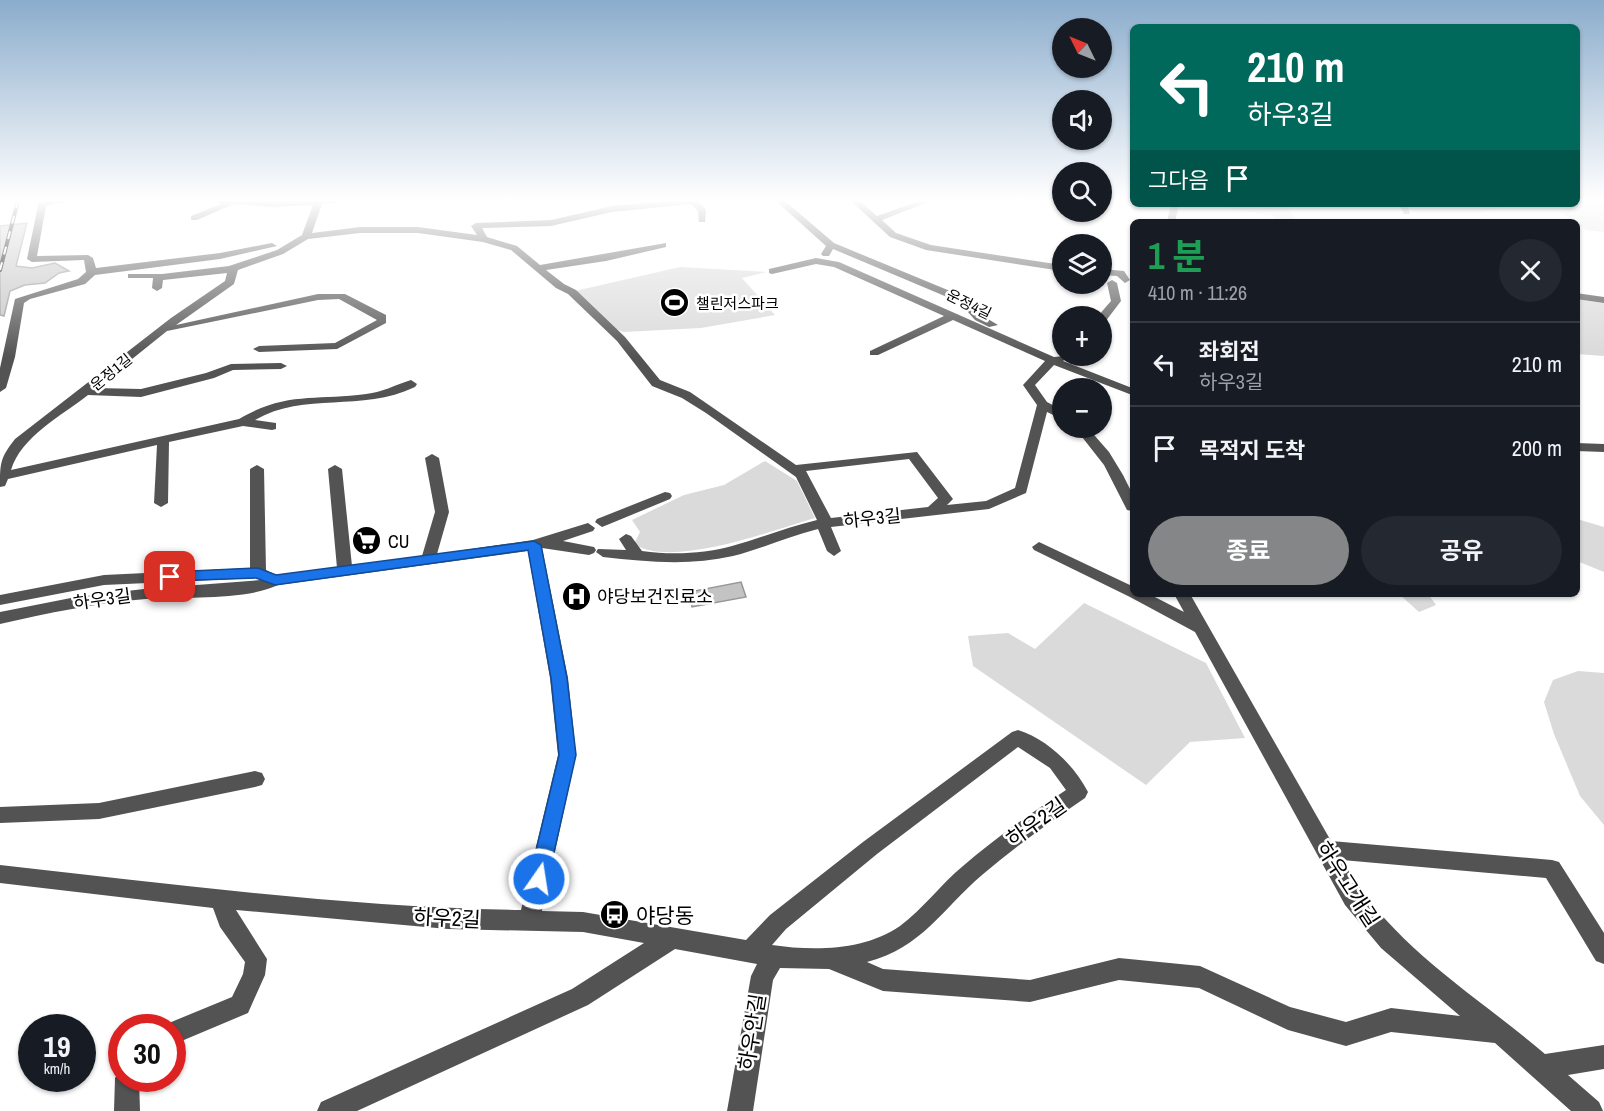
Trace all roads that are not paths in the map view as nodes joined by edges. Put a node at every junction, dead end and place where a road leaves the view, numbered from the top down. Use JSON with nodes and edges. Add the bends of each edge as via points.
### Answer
{"nodes":[{"id":1,"x":34,"y":253,"type":"edge"},
{"id":2,"x":237,"y":253,"type":"edge"},
{"id":3,"x":278,"y":253,"type":"edge"},
{"id":4,"x":520,"y":253,"type":"edge"},
{"id":5,"x":629,"y":253,"type":"edge"},
{"id":6,"x":828,"y":253,"type":"edge"},
{"id":7,"x":850,"y":253,"type":"edge"},
{"id":8,"x":961,"y":253,"type":"edge"},
{"id":9,"x":816,"y":261,"type":"junction"},
{"id":10,"x":1052,"y":266,"type":"edge"},
{"id":11,"x":540,"y":268,"type":"junction"},
{"id":12,"x":233,"y":269,"type":"junction"},
{"id":13,"x":772,"y":271,"type":"dead end"},
{"id":14,"x":1112,"y":271,"type":"edge"},
{"id":15,"x":89,"y":276,"type":"junction"},
{"id":16,"x":153,"y":276,"type":"junction"},
{"id":17,"x":1129,"y":278,"type":"edge"},
{"id":18,"x":1112,"y":280,"type":"edge"},
{"id":19,"x":157,"y":288,"type":"dead end"},
{"id":20,"x":1112,"y":293,"type":"edge"},
{"id":21,"x":1580,"y":297,"type":"edge"},
{"id":22,"x":1604,"y":300,"type":"edge"},
{"id":23,"x":1112,"y":306,"type":"edge"},
{"id":24,"x":952,"y":316,"type":"junction"},
{"id":25,"x":157,"y":335,"type":"junction"},
{"id":26,"x":1007,"y":340,"type":"junction"},
{"id":27,"x":259,"y":349,"type":"dead end"},
{"id":28,"x":874,"y":353,"type":"dead end"},
{"id":29,"x":1052,"y":355,"type":"edge"},
{"id":30,"x":1052,"y":362,"type":"edge"},
{"id":31,"x":281,"y":366,"type":"dead end"},
{"id":32,"x":1077,"y":366,"type":"edge"},
{"id":33,"x":411,"y":384,"type":"dead end"},
{"id":34,"x":0,"y":388,"type":"edge"},
{"id":35,"x":87,"y":391,"type":"junction"},
{"id":36,"x":1130,"y":391,"type":"edge"},
{"id":37,"x":1043,"y":405,"type":"junction"},
{"id":38,"x":1052,"y":410,"type":"edge"},
{"id":39,"x":243,"y":422,"type":"junction"},
{"id":40,"x":272,"y":426,"type":"dead end"},
{"id":41,"x":1092,"y":438,"type":"edge"},
{"id":42,"x":162,"y":440,"type":"junction"},
{"id":43,"x":1580,"y":447,"type":"edge"},
{"id":44,"x":1604,"y":448,"type":"edge"},
{"id":45,"x":432,"y":458,"type":"dead end"},
{"id":46,"x":257,"y":469,"type":"dead end"},
{"id":47,"x":336,"y":469,"type":"dead end"},
{"id":48,"x":792,"y":469,"type":"junction"},
{"id":49,"x":1,"y":480,"type":"edge"},
{"id":50,"x":665,"y":496,"type":"dead end"},
{"id":51,"x":1130,"y":502,"type":"edge"},
{"id":52,"x":160,"y":503,"type":"dead end"},
{"id":53,"x":638,"y":509,"type":"junction"},
{"id":54,"x":931,"y":512,"type":"junction"},
{"id":55,"x":826,"y":523,"type":"junction"},
{"id":56,"x":539,"y":544,"type":"junction"},
{"id":57,"x":1039,"y":547,"type":"dead end"},
{"id":58,"x":834,"y":551,"type":"dead end"},
{"id":59,"x":637,"y":555,"type":"junction"},
{"id":60,"x":428,"y":561,"type":"junction"},
{"id":61,"x":345,"y":572,"type":"junction"},
{"id":62,"x":258,"y":573,"type":"junction"},
{"id":63,"x":275,"y":580,"type":"junction"},
{"id":64,"x":1130,"y":591,"type":"edge"},
{"id":65,"x":1142,"y":597,"type":"edge"},
{"id":66,"x":1184,"y":597,"type":"edge"},
{"id":67,"x":0,"y":600,"type":"edge"},
{"id":68,"x":0,"y":609,"type":"edge"},
{"id":69,"x":0,"y":618,"type":"edge"},
{"id":70,"x":1202,"y":628,"type":"junction"},
{"id":71,"x":255,"y":779,"type":"dead end"},
{"id":72,"x":0,"y":815,"type":"edge"},
{"id":73,"x":1325,"y":850,"type":"junction"},
{"id":74,"x":0,"y":874,"type":"edge"},
{"id":75,"x":221,"y":898,"type":"junction"},
{"id":76,"x":529,"y":921,"type":"junction"},
{"id":77,"x":672,"y":938,"type":"junction"},
{"id":78,"x":750,"y":952,"type":"junction"},
{"id":79,"x":1604,"y":953,"type":"edge"},
{"id":80,"x":775,"y":956,"type":"junction"},
{"id":81,"x":828,"y":958,"type":"junction"},
{"id":82,"x":186,"y":1028,"type":"edge"},
{"id":83,"x":1498,"y":1032,"type":"junction"},
{"id":84,"x":1604,"y":1057,"type":"edge"},
{"id":85,"x":1541,"y":1067,"type":"junction"},
{"id":86,"x":127,"y":1092,"type":"edge"},
{"id":87,"x":127,"y":1111,"type":"edge"},
{"id":88,"x":330,"y":1111,"type":"edge"},
{"id":89,"x":740,"y":1111,"type":"edge"},
{"id":90,"x":1590,"y":1111,"type":"edge"}],
"edges":[{"from":1,"to":15,"type":"street","via":[[33,259],[88,258]]},
{"from":2,"to":15,"type":"street"},
{"from":3,"to":12,"type":"street"},
{"from":4,"to":11,"type":"street"},
{"from":5,"to":11,"type":"street"},
{"from":6,"to":9,"type":"street"},
{"from":7,"to":26,"type":"street","name":"운정4길","via":[[963,300]]},
{"from":8,"to":10,"type":"street"},
{"from":9,"to":13,"type":"street","name":"운정4길"},
{"from":9,"to":24,"type":"street","name":"운정4길","via":[[865,274]]},
{"from":11,"to":48,"type":"street","via":[[572,292],[621,339],[656,382],[702,405]]},
{"from":12,"to":16,"type":"street"},
{"from":12,"to":25,"type":"street","name":"운정1길","via":[[230,282]]},
{"from":14,"to":17,"type":"street"},
{"from":15,"to":16,"type":"street"},
{"from":15,"to":34,"type":"street","via":[[19,301]]},
{"from":16,"to":19,"type":"street"},
{"from":17,"to":18,"type":"street"},
{"from":20,"to":23,"type":"street","via":[[1116,301]]},
{"from":21,"to":22,"type":"street"},
{"from":24,"to":26,"type":"street","name":"운정4길"},
{"from":24,"to":28,"type":"street"},
{"from":25,"to":27,"type":"street","via":[[185,324],[318,297],[341,296],[382,317],[382,321],[338,346]]},
{"from":25,"to":35,"type":"street","name":"운정1길"},
{"from":26,"to":29,"type":"street","name":"운정4길"},
{"from":30,"to":37,"type":"street","via":[[1029,386]]},
{"from":31,"to":35,"type":"street","via":[[231,367],[141,393]]},
{"from":32,"to":36,"type":"street","name":"운정4길"},
{"from":33,"to":39,"type":"street","via":[[394,394],[375,398],[282,404]]},
{"from":35,"to":49,"type":"street","name":"운정1길","via":[[20,442],[9,455]]},
{"from":37,"to":38,"type":"street"},
{"from":37,"to":54,"type":"street","name":"하우3길","via":[[1021,490],[989,505]]},
{"from":39,"to":40,"type":"street"},
{"from":39,"to":42,"type":"street"},
{"from":41,"to":51,"type":"street","via":[[1118,474]]},
{"from":42,"to":49,"type":"street"},
{"from":42,"to":52,"type":"street"},
{"from":43,"to":44,"type":"street"},
{"from":45,"to":60,"type":"street","via":[[442,512]]},
{"from":46,"to":62,"type":"street"},
{"from":47,"to":61,"type":"street"},
{"from":48,"to":54,"type":"street","via":[[912,455],[946,499]]},
{"from":48,"to":55,"type":"street","via":[[802,476]]},
{"from":50,"to":53,"type":"street","name":"하우3길"},
{"from":53,"to":56,"type":"street","name":"하우3길"},
{"from":53,"to":59,"type":"street","name":"하우3길","via":[[624,533]]},
{"from":54,"to":55,"type":"street","name":"하우3길"},
{"from":55,"to":58,"type":"street","via":[[824,527]]},
{"from":55,"to":59,"type":"street","name":"하우3길","via":[[724,553],[680,558]]},
{"from":56,"to":59,"type":"street","name":"하우3길"},
{"from":56,"to":60,"type":"street","name":"하우3길"},
{"from":56,"to":76,"type":"street","via":[[567,755]]},
{"from":57,"to":64,"type":"street"},
{"from":60,"to":61,"type":"street","name":"하우3길"},
{"from":61,"to":63,"type":"street","name":"하우3길"},
{"from":62,"to":63,"type":"street","name":"하우3길"},
{"from":62,"to":67,"type":"street","name":"하우3길","via":[[104,580]]},
{"from":63,"to":68,"type":"street","via":[[175,583],[28,601]]},
{"from":63,"to":69,"type":"street","name":"하우3길","via":[[260,586],[76,602]]},
{"from":65,"to":70,"type":"street"},
{"from":66,"to":70,"type":"street","name":"하우고개길"},
{"from":70,"to":73,"type":"street","name":"하우고개길"},
{"from":71,"to":72,"type":"street","via":[[99,811]]},
{"from":73,"to":79,"type":"street","via":[[1552,868]]},
{"from":73,"to":83,"type":"street","name":"하우고개길","via":[[1372,926]]},
{"from":74,"to":75,"type":"street","name":"하우2길"},
{"from":75,"to":76,"type":"street","name":"하우2길","via":[[448,919]]},
{"from":75,"to":82,"type":"street","via":[[228,920],[256,959],[254,975],[240,1005]]},
{"from":76,"to":77,"type":"street","name":"하우2길","via":[[583,922]]},
{"from":77,"to":78,"type":"street","name":"하우2길"},
{"from":77,"to":88,"type":"street","via":[[580,997]]},
{"from":78,"to":80,"type":"street","name":"하우2길"},
{"from":78,"to":81,"type":"street","name":"하우2길","via":[[778,922],[870,848],[1018,737],[1057,763],[1078,792],[959,881],[902,938],[852,957]]},
{"from":80,"to":81,"type":"street","name":"하우2길"},
{"from":80,"to":89,"type":"street","name":"하우안길","via":[[762,976]]},
{"from":81,"to":83,"type":"street","via":[[883,980],[1030,991],[1119,969],[1200,977],[1288,1018],[1346,1034],[1391,1020]]},
{"from":83,"to":85,"type":"street","name":"하우고개길"},
{"from":84,"to":85,"type":"street"},
{"from":85,"to":90,"type":"street","name":"하우고개길"},
{"from":86,"to":87,"type":"street"}]}
